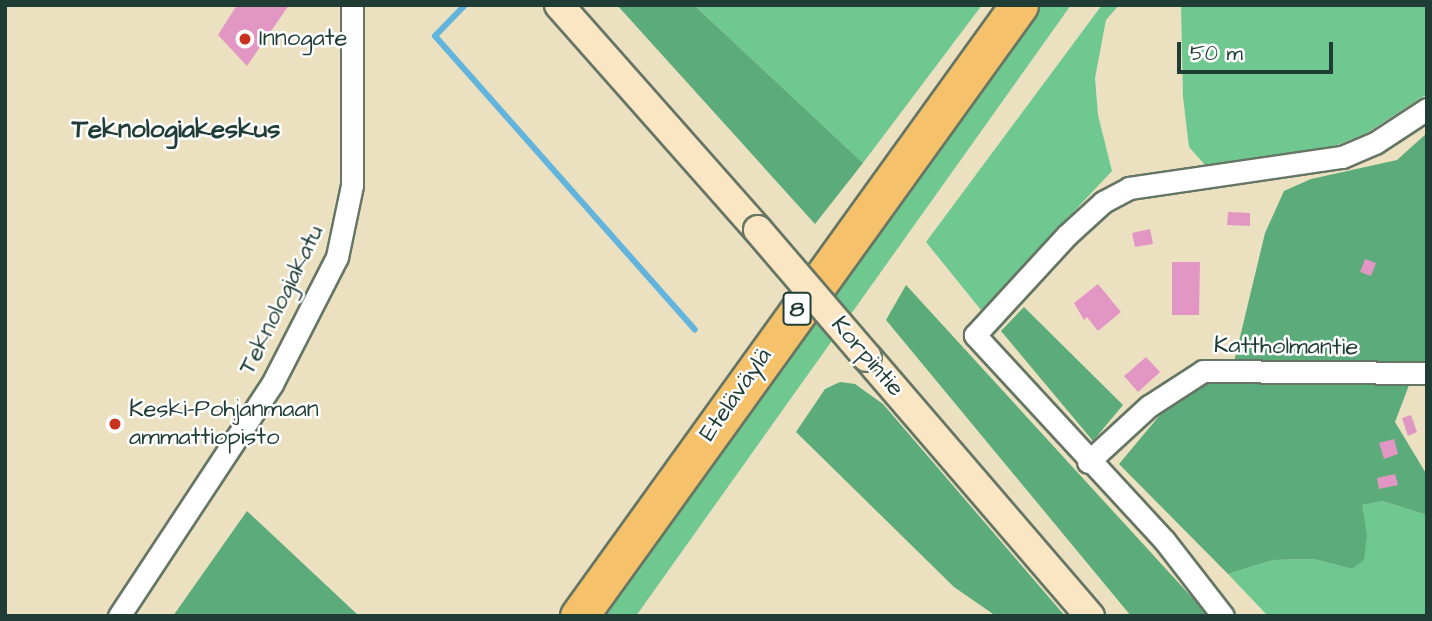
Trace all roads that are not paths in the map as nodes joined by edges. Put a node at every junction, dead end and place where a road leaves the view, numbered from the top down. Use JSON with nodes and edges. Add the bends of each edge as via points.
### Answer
{"nodes":[{"id":1,"x":352,"y":5,"type":"edge"},
{"id":2,"x":559,"y":5,"type":"edge"},
{"id":3,"x":1019,"y":5,"type":"edge"},
{"id":4,"x":1427,"y":109,"type":"edge"},
{"id":5,"x":1427,"y":373,"type":"edge"},
{"id":6,"x":1088,"y":462,"type":"junction"},
{"id":7,"x":119,"y":616,"type":"edge"},
{"id":8,"x":579,"y":616,"type":"edge"},
{"id":9,"x":1090,"y":616,"type":"edge"},
{"id":10,"x":1223,"y":616,"type":"edge"}],
"edges":[{"from":1,"to":7,"type":"street","name":"Teknologiakatu","via":[[352,194],[337,257],[272,384]]},
{"from":2,"to":9,"type":"street","name":"Korpintie","bridge":true},
{"from":3,"to":8,"type":"highway","name":"Eteläväylä","number":"8"},
{"from":4,"to":6,"type":"street","via":[[1375,143],[1342,157],[1129,188],[1103,202],[1026,276],[975,335]]},
{"from":5,"to":6,"type":"street","name":"Kattholmantie","via":[[1203,371],[1149,406]]},
{"from":6,"to":10,"type":"street","via":[[1164,540]]}]}
